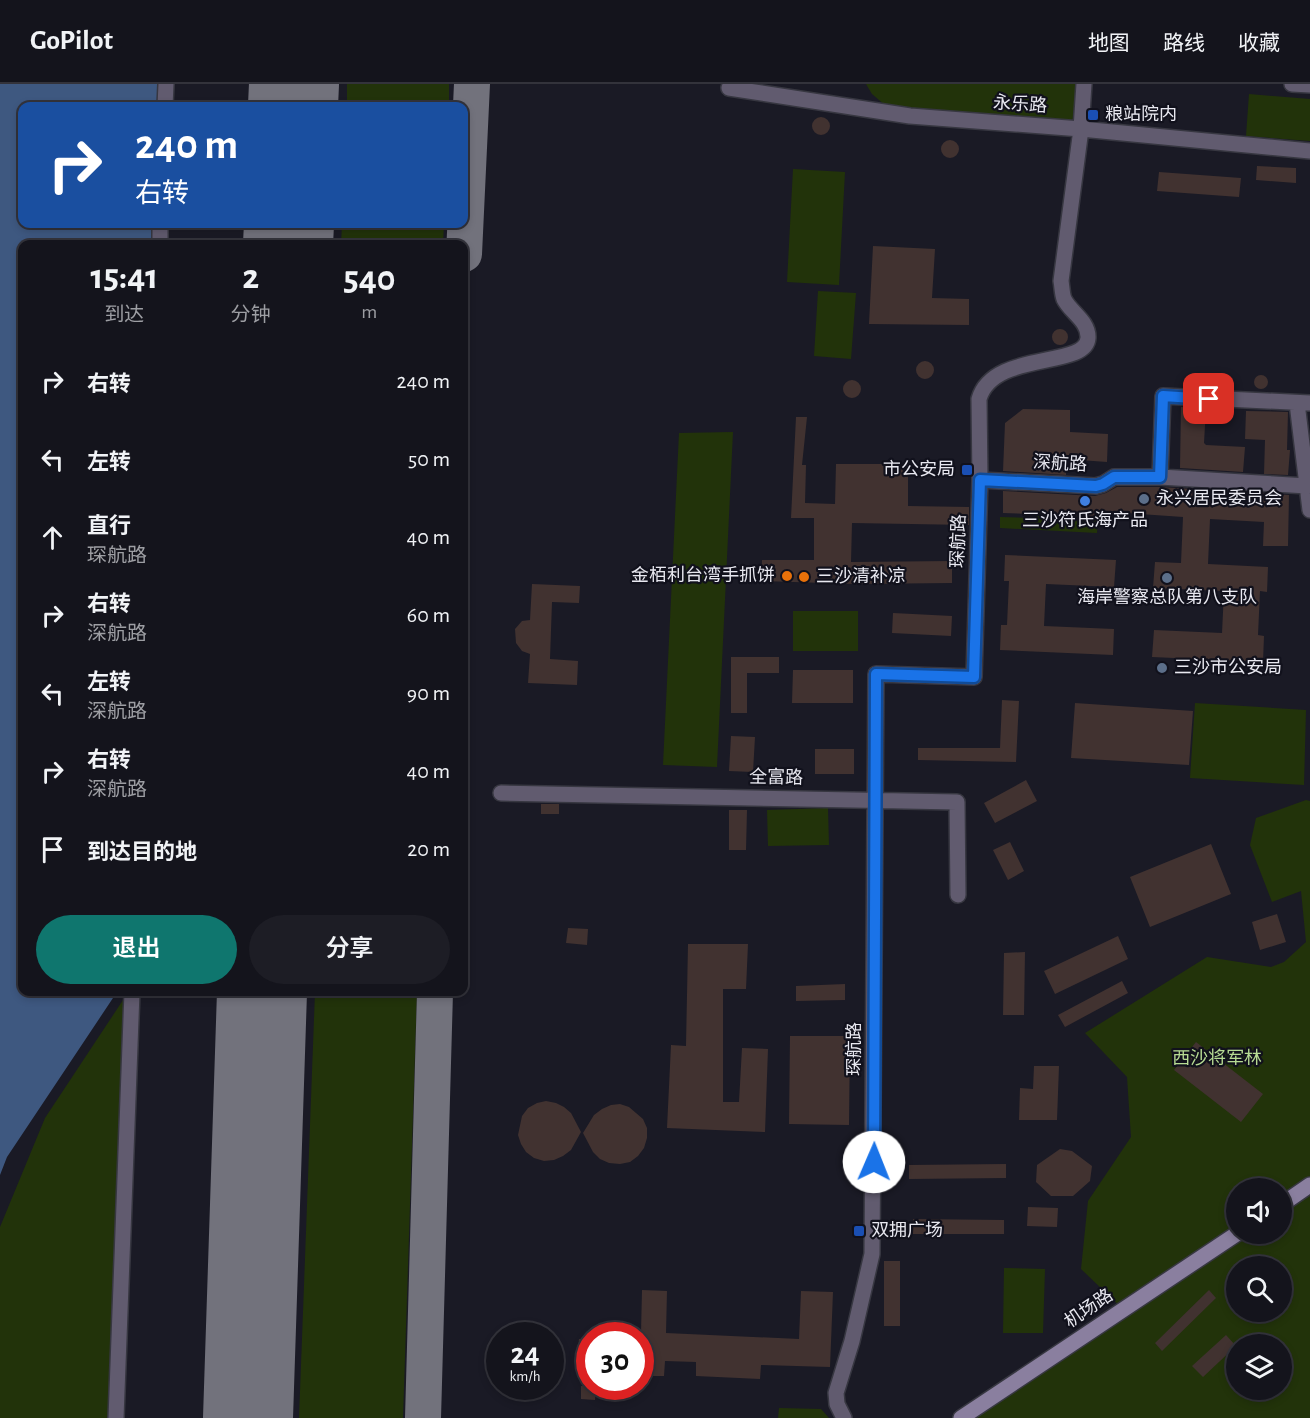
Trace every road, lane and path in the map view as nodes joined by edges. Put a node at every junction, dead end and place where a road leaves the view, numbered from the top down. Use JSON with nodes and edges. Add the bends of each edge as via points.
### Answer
{"nodes":[{"id":1,"x":166,"y":84,"type":"edge"},
{"id":2,"x":800,"y":84,"type":"edge"},
{"id":3,"x":1084,"y":84,"type":"edge"},
{"id":4,"x":1292,"y":84,"type":"edge"},
{"id":5,"x":1310,"y":86,"type":"edge"},
{"id":6,"x":729,"y":88,"type":"dead end"},
{"id":7,"x":778,"y":89,"type":"edge"},
{"id":8,"x":165,"y":102,"type":"edge"},
{"id":9,"x":1080,"y":129,"type":"junction"},
{"id":10,"x":1310,"y":151,"type":"edge"},
{"id":11,"x":1304,"y":403,"type":"edge"},
{"id":12,"x":1160,"y":477,"type":"junction"},
{"id":13,"x":980,"y":480,"type":"junction"},
{"id":14,"x":1307,"y":486,"type":"junction"},
{"id":15,"x":1310,"y":510,"type":"edge"},
{"id":16,"x":501,"y":793,"type":"dead end"},
{"id":17,"x":876,"y":800,"type":"junction"},
{"id":18,"x":958,"y":895,"type":"dead end"},
{"id":19,"x":132,"y":996,"type":"edge"},
{"id":20,"x":1310,"y":1185,"type":"edge"},
{"id":21,"x":1292,"y":1197,"type":"edge"},
{"id":22,"x":1226,"y":1241,"type":"edge"},
{"id":23,"x":116,"y":1418,"type":"edge"},
{"id":24,"x":844,"y":1418,"type":"edge"},
{"id":25,"x":961,"y":1418,"type":"edge"}],
"edges":[{"from":1,"to":8,"type":"street"},
{"from":2,"to":7,"type":"street"},
{"from":3,"to":9,"type":"street"},
{"from":4,"to":5,"type":"street"},
{"from":6,"to":7,"type":"street","name":"永乐路"},
{"from":7,"to":9,"type":"street","name":"永乐路","via":[[910,116]]},
{"from":9,"to":10,"type":"street","name":"永乐路"},
{"from":9,"to":13,"type":"street","name":"琛航路","via":[[1061,281],[1064,299],[1084,324],[1087,343],[1079,352],[1014,368],[988,382],[979,399]]},
{"from":11,"to":12,"type":"street","via":[[1163,396]]},
{"from":11,"to":14,"type":"street"},
{"from":12,"to":13,"type":"street","name":"深航路","via":[[1114,477],[1096,486]]},
{"from":12,"to":14,"type":"street","name":"深航路"},
{"from":13,"to":17,"type":"street","name":"琛航路","via":[[974,677],[876,674]]},
{"from":14,"to":15,"type":"street"},
{"from":16,"to":17,"type":"street","name":"全富路"},
{"from":17,"to":18,"type":"street","name":"全富路","via":[[957,802]]},
{"from":17,"to":24,"type":"street","name":"琛航路","via":[[872,1254],[837,1393]]},
{"from":19,"to":23,"type":"street"},
{"from":20,"to":21,"type":"street"},
{"from":22,"to":25,"type":"street","name":"机场路"}]}
